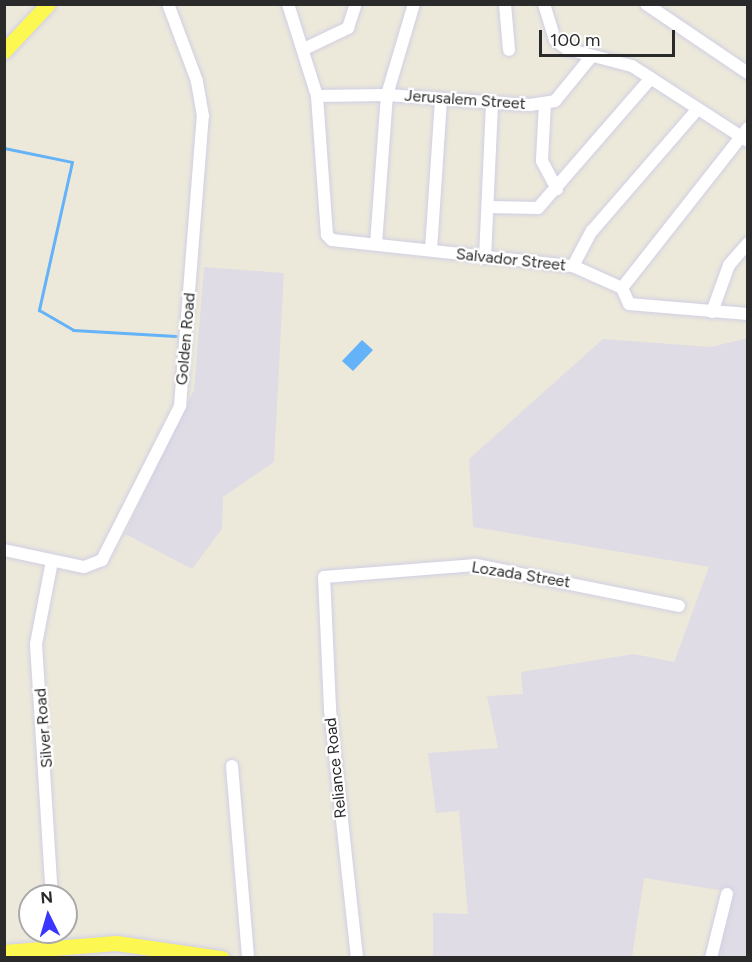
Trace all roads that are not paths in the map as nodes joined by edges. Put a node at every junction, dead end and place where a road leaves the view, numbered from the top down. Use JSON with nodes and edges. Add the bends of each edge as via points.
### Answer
{"nodes":[{"id":1,"x":48,"y":4,"type":"edge"},
{"id":2,"x":168,"y":4,"type":"edge"},
{"id":3,"x":288,"y":4,"type":"edge"},
{"id":4,"x":357,"y":4,"type":"edge"},
{"id":5,"x":414,"y":4,"type":"edge"},
{"id":6,"x":505,"y":4,"type":"edge"},
{"id":7,"x":544,"y":4,"type":"edge"},
{"id":8,"x":646,"y":4,"type":"edge"},
{"id":9,"x":304,"y":49,"type":"junction"},
{"id":10,"x":509,"y":50,"type":"dead end"},
{"id":11,"x":4,"y":51,"type":"edge"},
{"id":12,"x":591,"y":57,"type":"junction"},
{"id":13,"x":747,"y":73,"type":"edge"},
{"id":14,"x":651,"y":78,"type":"junction"},
{"id":15,"x":387,"y":95,"type":"junction"},
{"id":16,"x":317,"y":96,"type":"junction"},
{"id":17,"x":441,"y":100,"type":"junction"},
{"id":18,"x":545,"y":103,"type":"junction"},
{"id":19,"x":492,"y":104,"type":"junction"},
{"id":20,"x":696,"y":111,"type":"junction"},
{"id":21,"x":745,"y":136,"type":"edge"},
{"id":22,"x":557,"y":189,"type":"junction"},
{"id":23,"x":488,"y":207,"type":"junction"},
{"id":24,"x":747,"y":243,"type":"edge"},
{"id":25,"x":376,"y":244,"type":"junction"},
{"id":26,"x":431,"y":250,"type":"junction"},
{"id":27,"x":485,"y":258,"type":"junction"},
{"id":28,"x":573,"y":266,"type":"junction"},
{"id":29,"x":622,"y":288,"type":"junction"},
{"id":30,"x":712,"y":312,"type":"junction"},
{"id":31,"x":747,"y":314,"type":"edge"},
{"id":32,"x":4,"y":550,"type":"edge"},
{"id":33,"x":52,"y":561,"type":"junction"},
{"id":34,"x":324,"y":578,"type":"joint"},
{"id":35,"x":680,"y":606,"type":"dead end"},
{"id":36,"x":232,"y":766,"type":"dead end"},
{"id":37,"x":51,"y":884,"type":"edge"},
{"id":38,"x":727,"y":894,"type":"dead end"},
{"id":39,"x":78,"y":941,"type":"edge"},
{"id":40,"x":48,"y":944,"type":"edge"},
{"id":41,"x":4,"y":952,"type":"edge"},
{"id":42,"x":33,"y":953,"type":"edge"},
{"id":43,"x":222,"y":957,"type":"edge"},
{"id":44,"x":248,"y":957,"type":"edge"},
{"id":45,"x":357,"y":957,"type":"edge"},
{"id":46,"x":711,"y":957,"type":"edge"}],
"edges":[{"from":1,"to":11,"type":"main road"},
{"from":2,"to":33,"type":"street","name":"Golden Road","via":[[197,81],[203,116],[180,406],[102,560],[84,567]]},
{"from":3,"to":9,"type":"street"},
{"from":4,"to":9,"type":"street","via":[[348,28]]},
{"from":5,"to":15,"type":"street"},
{"from":6,"to":10,"type":"street"},
{"from":7,"to":12,"type":"street","via":[[555,40]]},
{"from":8,"to":13,"type":"street"},
{"from":9,"to":16,"type":"street"},
{"from":12,"to":14,"type":"street","via":[[632,66]]},
{"from":12,"to":18,"type":"street","name":"Jerusalem Street","via":[[555,101]]},
{"from":14,"to":20,"type":"street"},
{"from":14,"to":22,"type":"street"},
{"from":15,"to":16,"type":"street","name":"Jerusalem Street"},
{"from":15,"to":17,"type":"street","name":"Jerusalem Street"},
{"from":15,"to":25,"type":"street"},
{"from":16,"to":25,"type":"street","name":"Salvador Street","via":[[327,236],[332,240]]},
{"from":17,"to":19,"type":"street","name":"Jerusalem Street"},
{"from":17,"to":26,"type":"street"},
{"from":18,"to":19,"type":"street","name":"Jerusalem Street"},
{"from":18,"to":22,"type":"street","via":[[542,161]]},
{"from":19,"to":23,"type":"street"},
{"from":20,"to":21,"type":"street"},
{"from":20,"to":28,"type":"street","via":[[592,231]]},
{"from":21,"to":29,"type":"street"},
{"from":22,"to":23,"type":"street","via":[[538,208]]},
{"from":23,"to":27,"type":"street"},
{"from":24,"to":30,"type":"street","via":[[729,264]]},
{"from":25,"to":26,"type":"street","name":"Salvador Street"},
{"from":26,"to":27,"type":"street","name":"Salvador Street"},
{"from":27,"to":28,"type":"street","name":"Salvador Street"},
{"from":28,"to":29,"type":"street","name":"Salvador Street"},
{"from":29,"to":30,"type":"street","name":"Salvador Street","via":[[629,304]]},
{"from":30,"to":31,"type":"street","name":"Salvador Street"},
{"from":32,"to":33,"type":"street","name":"Golden Road"},
{"from":33,"to":37,"type":"street","name":"Silver Road","via":[[36,644]]},
{"from":34,"to":35,"type":"street","name":"Lozada Street","via":[[476,565]]},
{"from":34,"to":45,"type":"street","name":"Reliance Road","via":[[330,708]]},
{"from":36,"to":44,"type":"street"},
{"from":38,"to":46,"type":"street"},
{"from":39,"to":43,"type":"main road"},
{"from":40,"to":42,"type":"main road"},
{"from":41,"to":42,"type":"main road"}]}
